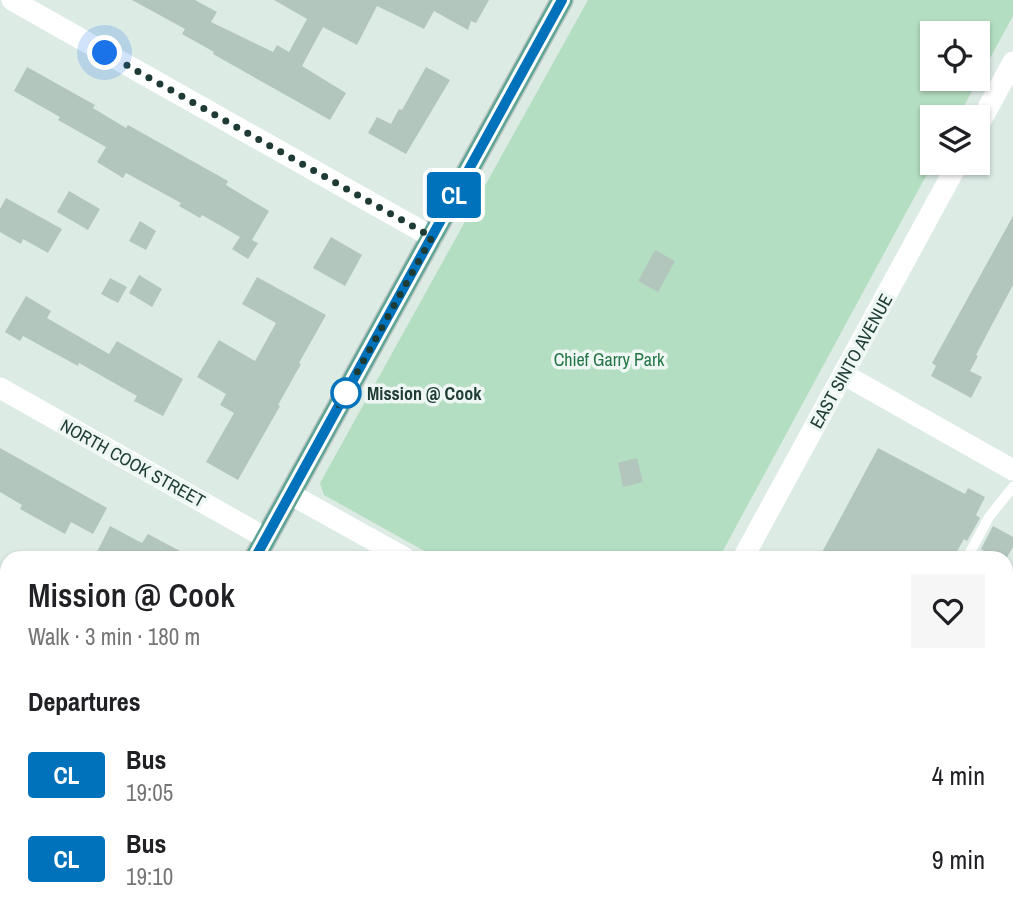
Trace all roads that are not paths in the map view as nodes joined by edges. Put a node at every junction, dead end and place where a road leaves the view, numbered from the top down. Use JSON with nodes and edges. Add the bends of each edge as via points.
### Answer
{"nodes":[{"id":1,"x":12,"y":0,"type":"edge"},
{"id":2,"x":562,"y":0,"type":"edge"},
{"id":3,"x":1013,"y":62,"type":"edge"},
{"id":4,"x":989,"y":105,"type":"edge"},
{"id":5,"x":951,"y":175,"type":"edge"},
{"id":6,"x":432,"y":237,"type":"junction"},
{"id":7,"x":843,"y":374,"type":"junction"},
{"id":8,"x":0,"y":388,"type":"edge"},
{"id":9,"x":1013,"y":471,"type":"edge"},
{"id":10,"x":1013,"y":488,"type":"edge"},
{"id":11,"x":290,"y":494,"type":"junction"},
{"id":12,"x":266,"y":538,"type":"junction"},
{"id":13,"x":259,"y":551,"type":"edge"},
{"id":14,"x":392,"y":551,"type":"edge"},
{"id":15,"x":747,"y":551,"type":"edge"},
{"id":16,"x":971,"y":551,"type":"edge"}],
"edges":[{"from":1,"to":6,"type":"street"},
{"from":2,"to":6,"type":"main road"},
{"from":3,"to":4,"type":"street"},
{"from":5,"to":7,"type":"street","name":"EAST SINTO AVENUE"},
{"from":6,"to":11,"type":"main road"},
{"from":7,"to":9,"type":"street"},
{"from":7,"to":15,"type":"street","name":"EAST SINTO AVENUE"},
{"from":8,"to":12,"type":"street","name":"NORTH COOK STREET"},
{"from":10,"to":16,"type":"lane","via":[[989,517]]},
{"from":11,"to":12,"type":"main road"},
{"from":11,"to":14,"type":"street"},
{"from":12,"to":13,"type":"main road"}]}
